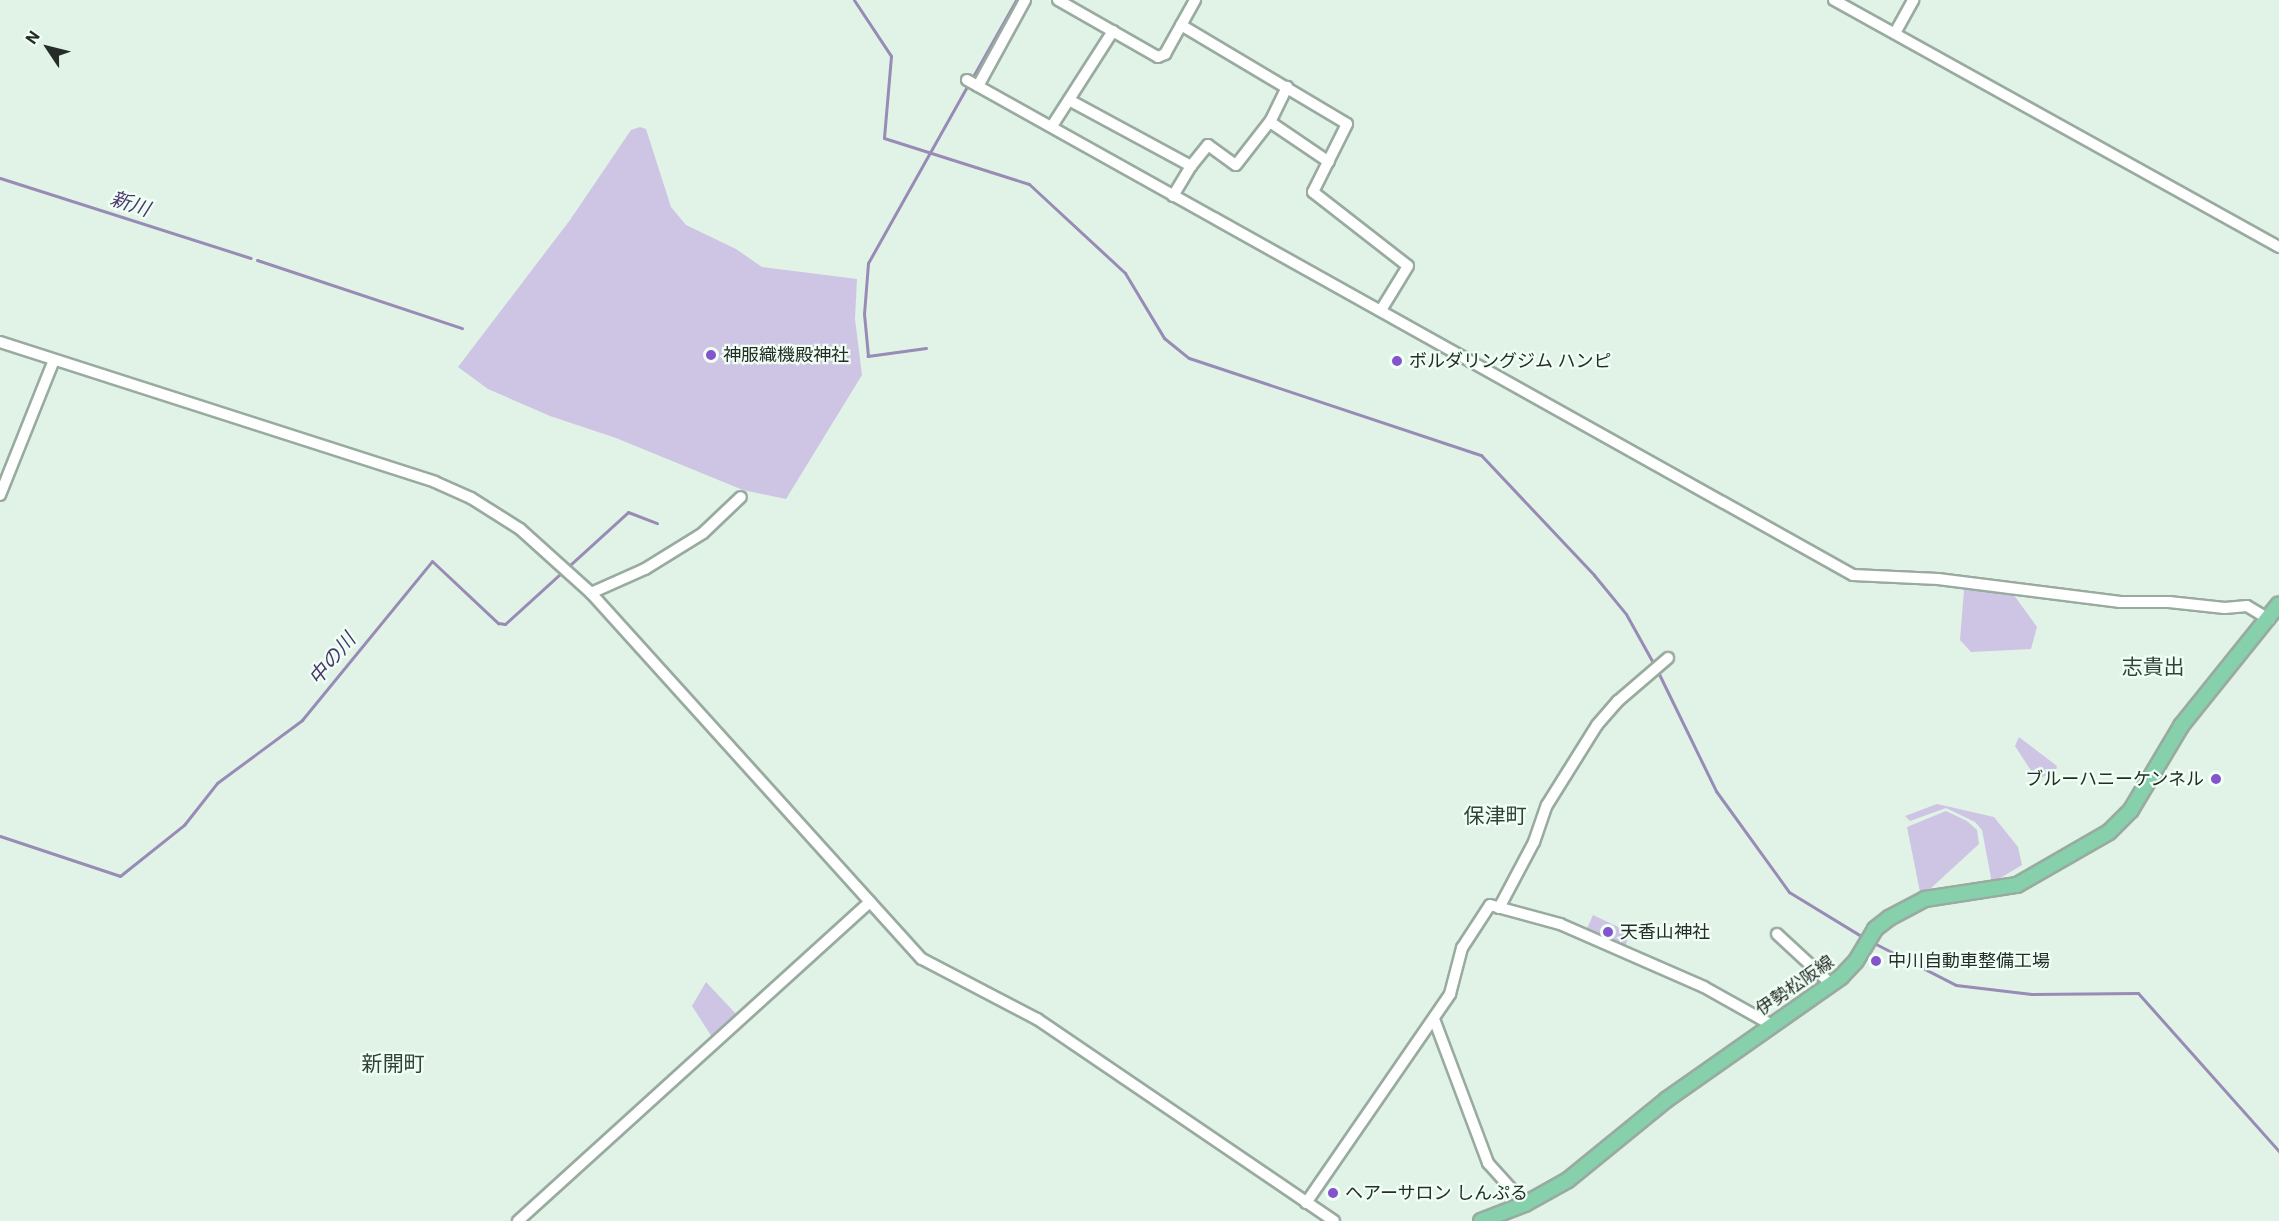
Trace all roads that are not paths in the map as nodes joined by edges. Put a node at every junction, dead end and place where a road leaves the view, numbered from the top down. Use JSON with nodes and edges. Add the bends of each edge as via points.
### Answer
{"nodes":[{"id":1,"x":1025,"y":0,"type":"edge"},
{"id":2,"x":1058,"y":0,"type":"edge"},
{"id":3,"x":1195,"y":0,"type":"edge"},
{"id":4,"x":1834,"y":0,"type":"edge"},
{"id":5,"x":1913,"y":0,"type":"edge"},
{"id":6,"x":1180,"y":25,"type":"junction"},
{"id":7,"x":1113,"y":31,"type":"junction"},
{"id":8,"x":1895,"y":33,"type":"junction"},
{"id":9,"x":1287,"y":87,"type":"junction"},
{"id":10,"x":1069,"y":100,"type":"junction"},
{"id":11,"x":1269,"y":122,"type":"junction"},
{"id":12,"x":1052,"y":126,"type":"junction"},
{"id":13,"x":1329,"y":162,"type":"junction"},
{"id":14,"x":1191,"y":166,"type":"junction"},
{"id":15,"x":1173,"y":196,"type":"junction"},
{"id":16,"x":2279,"y":247,"type":"edge"},
{"id":17,"x":1381,"y":310,"type":"junction"},
{"id":18,"x":0,"y":342,"type":"edge"},
{"id":19,"x":54,"y":360,"type":"junction"},
{"id":20,"x":0,"y":495,"type":"edge"},
{"id":21,"x":741,"y":497,"type":"dead end"},
{"id":22,"x":591,"y":593,"type":"junction"},
{"id":23,"x":2279,"y":604,"type":"edge"},
{"id":24,"x":2268,"y":619,"type":"junction"},
{"id":25,"x":1659,"y":664,"type":"dead end"},
{"id":26,"x":870,"y":902,"type":"junction"},
{"id":27,"x":1498,"y":908,"type":"junction"},
{"id":28,"x":1777,"y":934,"type":"dead end"},
{"id":29,"x":1831,"y":984,"type":"junction"},
{"id":30,"x":1434,"y":1019,"type":"junction"},
{"id":31,"x":1770,"y":1024,"type":"junction"},
{"id":32,"x":1306,"y":1203,"type":"junction"},
{"id":33,"x":1525,"y":1204,"type":"junction"},
{"id":34,"x":518,"y":1221,"type":"edge"},
{"id":35,"x":1334,"y":1221,"type":"edge"},
{"id":36,"x":1481,"y":1221,"type":"edge"}],
"edges":[{"from":1,"to":12,"type":"street","via":[[973,83]]},
{"from":2,"to":7,"type":"street"},
{"from":3,"to":6,"type":"street"},
{"from":4,"to":8,"type":"street"},
{"from":5,"to":8,"type":"street"},
{"from":6,"to":7,"type":"street","via":[[1165,54],[1158,57]]},
{"from":6,"to":9,"type":"street"},
{"from":7,"to":10,"type":"street"},
{"from":8,"to":16,"type":"street"},
{"from":9,"to":11,"type":"street"},
{"from":9,"to":13,"type":"street","via":[[1347,124]]},
{"from":10,"to":12,"type":"street"},
{"from":10,"to":14,"type":"street"},
{"from":11,"to":13,"type":"street"},
{"from":11,"to":14,"type":"street","via":[[1236,165],[1208,145]]},
{"from":12,"to":15,"type":"street"},
{"from":13,"to":17,"type":"street","via":[[1313,192],[1408,266]]},
{"from":14,"to":15,"type":"street"},
{"from":15,"to":17,"type":"street"},
{"from":17,"to":24,"type":"street","via":[[1853,575],[1938,579],[2119,602],[2247,606]]},
{"from":18,"to":19,"type":"street"},
{"from":19,"to":20,"type":"street"},
{"from":19,"to":22,"type":"street","via":[[435,482],[500,516],[568,569]]},
{"from":21,"to":22,"type":"street","via":[[703,533],[635,574]]},
{"from":22,"to":26,"type":"street"},
{"from":23,"to":24,"type":"main road","name":"伊勢松阪線"},
{"from":24,"to":29,"type":"main road","name":"伊勢松阪線","via":[[2181,726],[2131,810],[2109,832],[2017,885],[1913,903],[1880,924],[1850,969]]},
{"from":25,"to":27,"type":"street","via":[[1601,720],[1564,775]]},
{"from":26,"to":32,"type":"street","via":[[930,964],[1037,1019]]},
{"from":26,"to":34,"type":"street"},
{"from":27,"to":30,"type":"street","via":[[1490,905],[1462,948],[1455,981]]},
{"from":27,"to":31,"type":"street","via":[[1560,924],[1704,987]]},
{"from":28,"to":29,"type":"street"},
{"from":29,"to":31,"type":"main road","name":"伊勢松阪線"},
{"from":30,"to":32,"type":"street"},
{"from":30,"to":33,"type":"street","via":[[1488,1163]]},
{"from":31,"to":33,"type":"main road","name":"伊勢松阪線","via":[[1666,1100],[1568,1180]]},
{"from":32,"to":35,"type":"street"},
{"from":33,"to":36,"type":"main road","name":"伊勢松阪線"}]}
